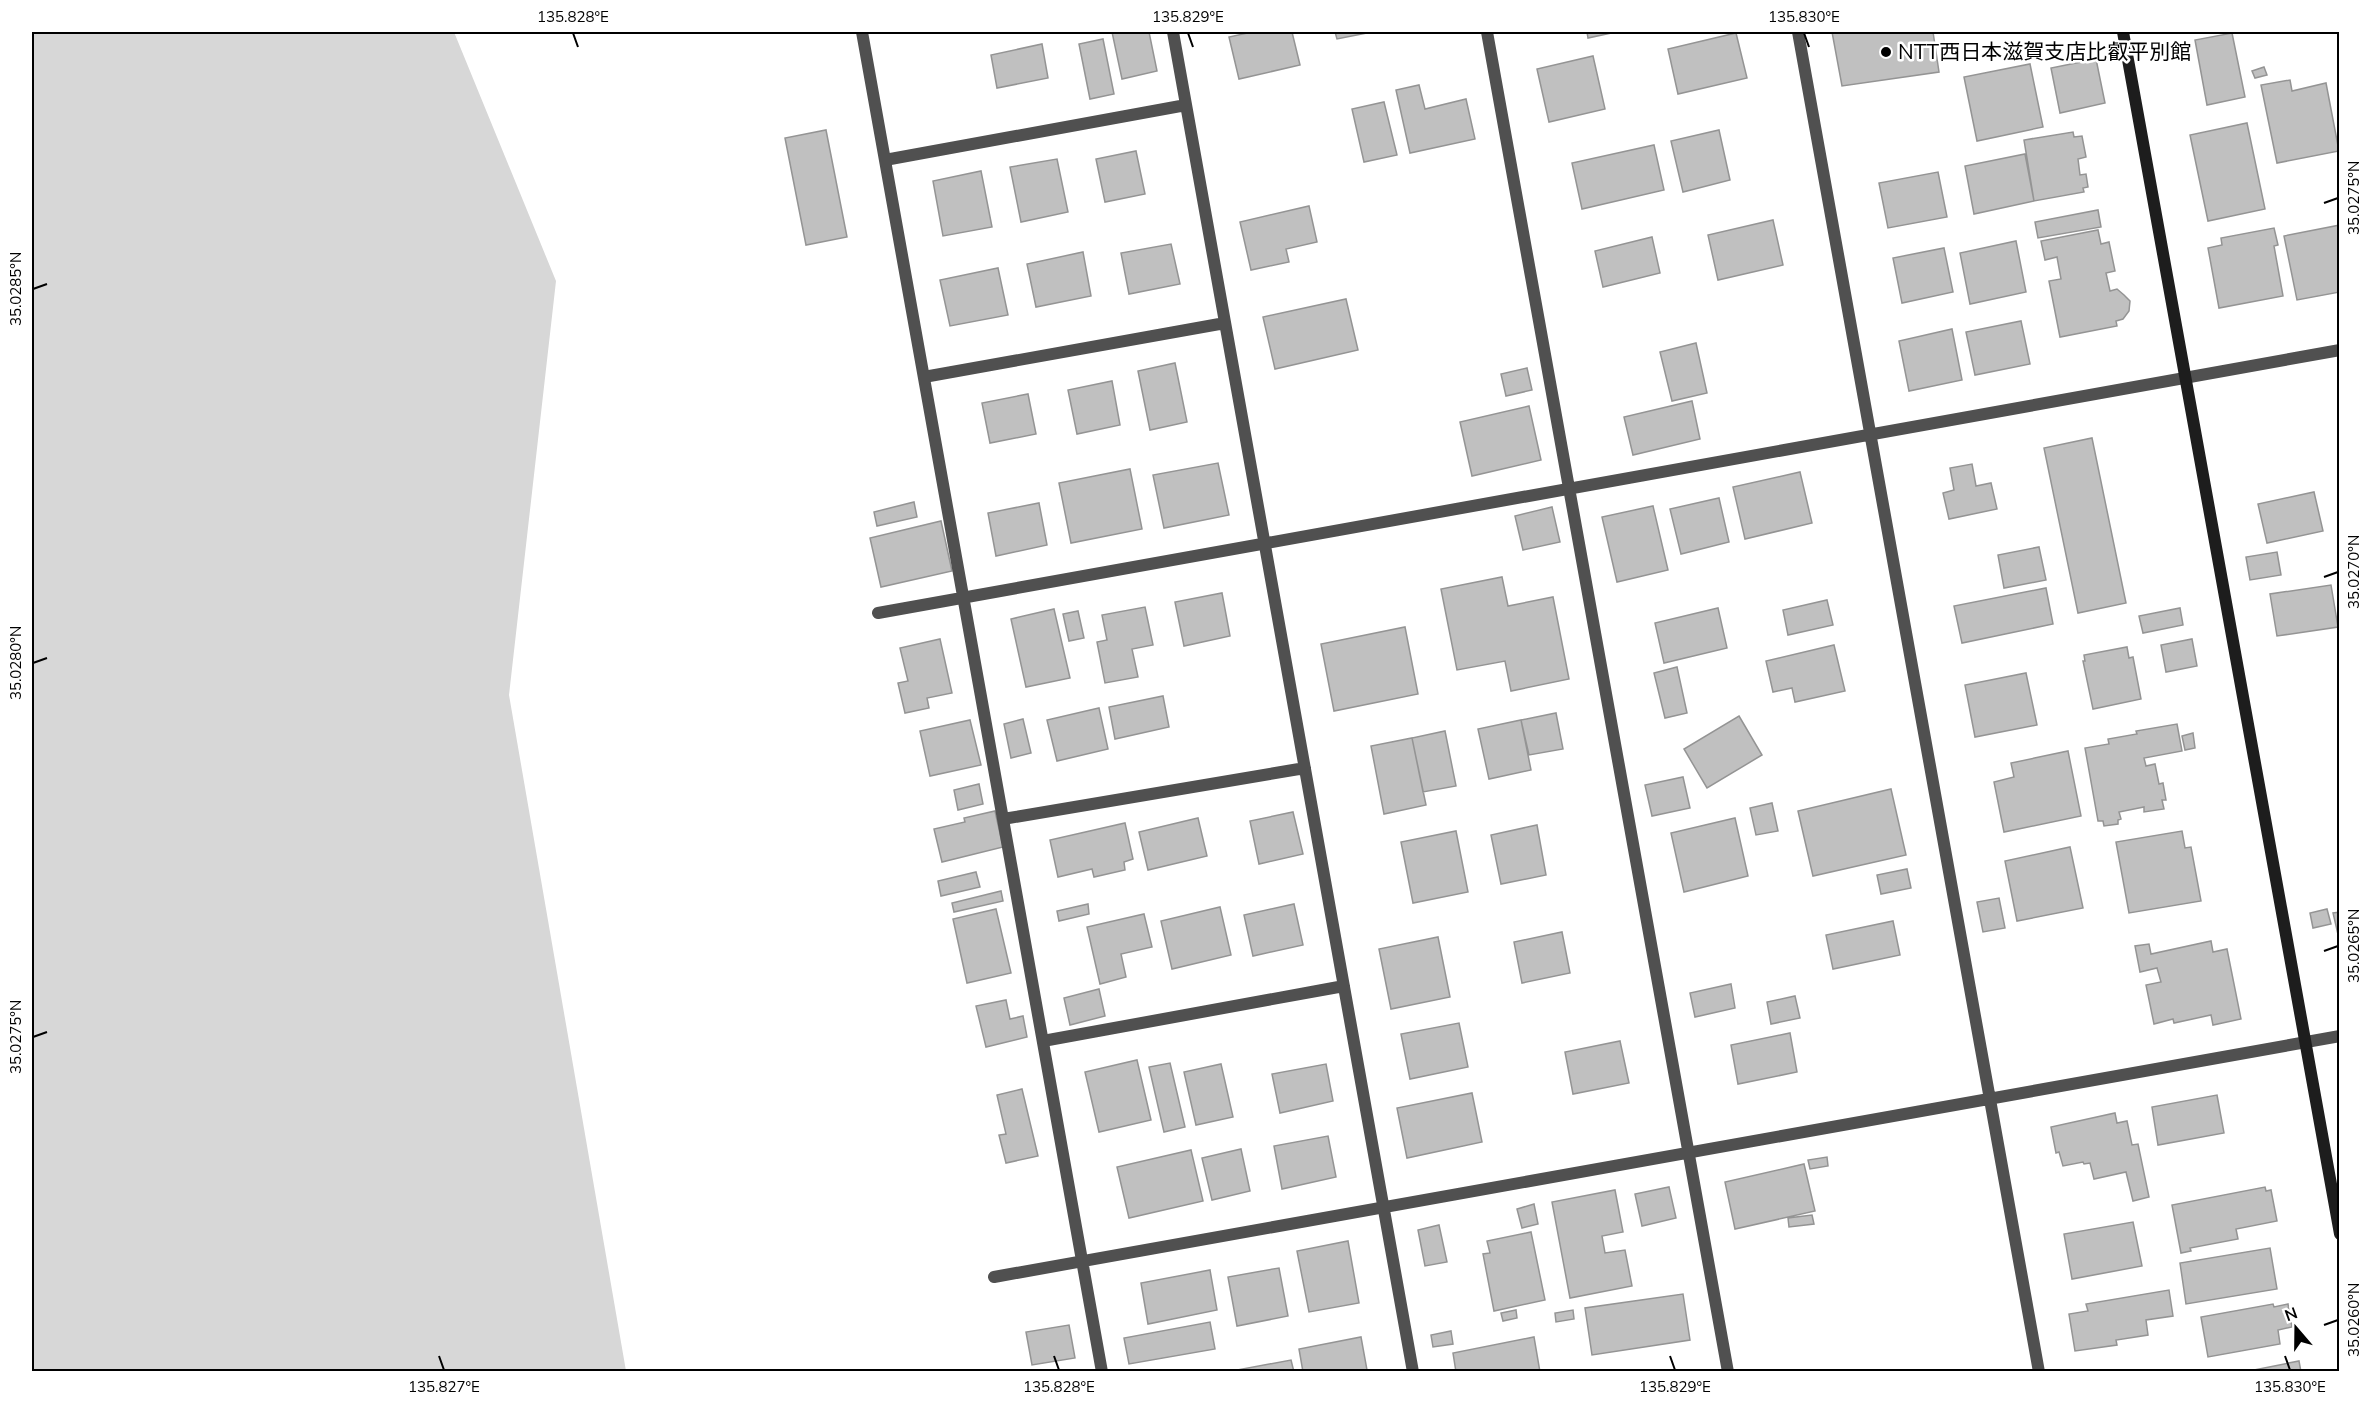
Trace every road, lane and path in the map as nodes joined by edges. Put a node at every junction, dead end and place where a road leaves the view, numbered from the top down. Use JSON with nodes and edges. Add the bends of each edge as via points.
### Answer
{"nodes":[{"id":1,"x":862,"y":32,"type":"edge"},
{"id":2,"x":1173,"y":32,"type":"edge"},
{"id":3,"x":1487,"y":32,"type":"edge"},
{"id":4,"x":1798,"y":32,"type":"edge"},
{"id":5,"x":2123,"y":32,"type":"edge"},
{"id":6,"x":1186,"y":105,"type":"junction"},
{"id":7,"x":885,"y":160,"type":"junction"},
{"id":8,"x":1225,"y":323,"type":"junction"},
{"id":9,"x":2340,"y":350,"type":"edge"},
{"id":10,"x":924,"y":377,"type":"junction"},
{"id":11,"x":2185,"y":378,"type":"junction"},
{"id":12,"x":1871,"y":435,"type":"junction"},
{"id":13,"x":1569,"y":489,"type":"junction"},
{"id":14,"x":1264,"y":544,"type":"junction"},
{"id":15,"x":963,"y":598,"type":"junction"},
{"id":16,"x":878,"y":614,"type":"dead end"},
{"id":17,"x":1305,"y":768,"type":"junction"},
{"id":18,"x":1003,"y":819,"type":"junction"},
{"id":19,"x":1344,"y":986,"type":"junction"},
{"id":20,"x":2340,"y":1036,"type":"edge"},
{"id":21,"x":1042,"y":1041,"type":"junction"},
{"id":22,"x":2305,"y":1042,"type":"junction"},
{"id":23,"x":1990,"y":1099,"type":"junction"},
{"id":24,"x":1689,"y":1152,"type":"junction"},
{"id":25,"x":1383,"y":1207,"type":"junction"},
{"id":26,"x":2340,"y":1234,"type":"edge"},
{"id":27,"x":1082,"y":1261,"type":"junction"},
{"id":28,"x":994,"y":1277,"type":"dead end"},
{"id":29,"x":1102,"y":1371,"type":"edge"},
{"id":30,"x":1413,"y":1371,"type":"edge"},
{"id":31,"x":1728,"y":1371,"type":"edge"},
{"id":32,"x":2039,"y":1371,"type":"edge"}],
"edges":[{"from":1,"to":7,"type":"street"},
{"from":2,"to":6,"type":"street"},
{"from":3,"to":13,"type":"street"},
{"from":4,"to":12,"type":"street"},
{"from":5,"to":11,"type":"street"},
{"from":6,"to":7,"type":"street"},
{"from":6,"to":8,"type":"street"},
{"from":7,"to":10,"type":"street"},
{"from":8,"to":10,"type":"street"},
{"from":8,"to":14,"type":"street"},
{"from":9,"to":11,"type":"street"},
{"from":10,"to":15,"type":"street"},
{"from":11,"to":12,"type":"street"},
{"from":11,"to":22,"type":"street"},
{"from":12,"to":13,"type":"street"},
{"from":12,"to":23,"type":"street"},
{"from":13,"to":14,"type":"street"},
{"from":13,"to":24,"type":"street"},
{"from":14,"to":15,"type":"street"},
{"from":14,"to":17,"type":"street"},
{"from":15,"to":16,"type":"street"},
{"from":15,"to":18,"type":"street"},
{"from":17,"to":18,"type":"street"},
{"from":17,"to":19,"type":"street"},
{"from":18,"to":21,"type":"street"},
{"from":19,"to":21,"type":"street"},
{"from":19,"to":25,"type":"street"},
{"from":20,"to":22,"type":"street"},
{"from":21,"to":27,"type":"street"},
{"from":22,"to":23,"type":"street"},
{"from":22,"to":26,"type":"street"},
{"from":23,"to":24,"type":"street"},
{"from":23,"to":32,"type":"street"},
{"from":24,"to":25,"type":"street"},
{"from":24,"to":31,"type":"street"},
{"from":25,"to":27,"type":"street"},
{"from":25,"to":30,"type":"street"},
{"from":27,"to":28,"type":"street"},
{"from":27,"to":29,"type":"street"}]}
